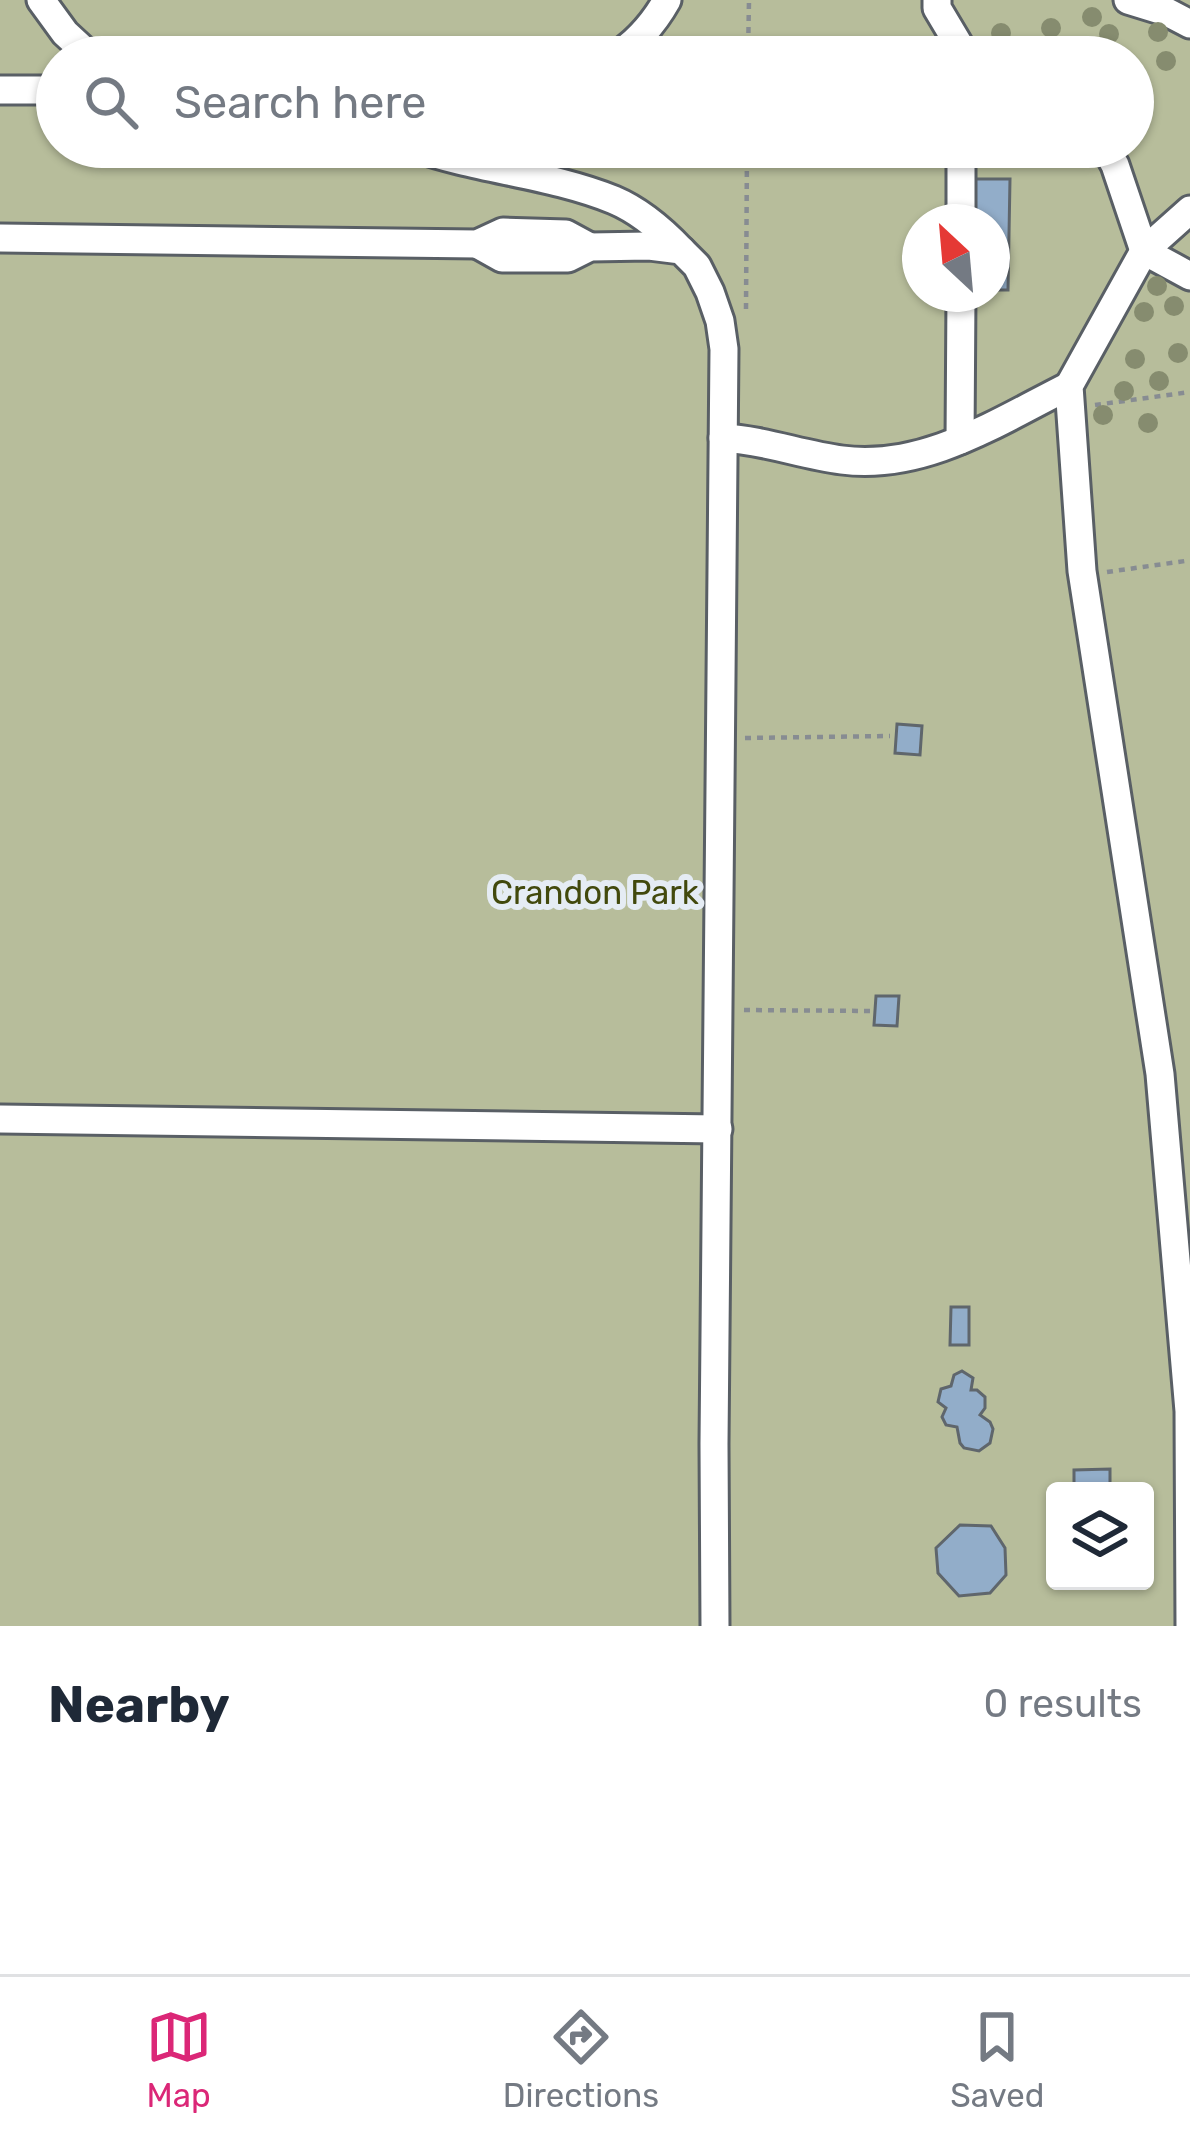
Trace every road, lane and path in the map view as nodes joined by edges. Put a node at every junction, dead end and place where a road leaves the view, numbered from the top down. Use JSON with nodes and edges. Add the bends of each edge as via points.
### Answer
{"nodes":[{"id":1,"x":41,"y":0,"type":"edge"},
{"id":2,"x":667,"y":0,"type":"edge"},
{"id":3,"x":748,"y":0,"type":"edge"},
{"id":4,"x":937,"y":0,"type":"edge"},
{"id":5,"x":1128,"y":0,"type":"edge"},
{"id":6,"x":1190,"y":24,"type":"edge"},
{"id":7,"x":68,"y":36,"type":"edge"},
{"id":8,"x":639,"y":36,"type":"edge"},
{"id":9,"x":748,"y":36,"type":"edge"},
{"id":10,"x":956,"y":36,"type":"edge"},
{"id":11,"x":0,"y":90,"type":"edge"},
{"id":12,"x":36,"y":90,"type":"edge"},
{"id":13,"x":523,"y":168,"type":"edge"},
{"id":14,"x":745,"y":168,"type":"edge"},
{"id":15,"x":962,"y":168,"type":"edge"},
{"id":16,"x":1116,"y":168,"type":"edge"},
{"id":17,"x":961,"y":204,"type":"edge"},
{"id":18,"x":1190,"y":210,"type":"edge"},
{"id":19,"x":0,"y":238,"type":"edge"},
{"id":20,"x":681,"y":250,"type":"junction"},
{"id":21,"x":1144,"y":251,"type":"junction"},
{"id":22,"x":1190,"y":276,"type":"edge"},
{"id":23,"x":961,"y":312,"type":"edge"},
{"id":24,"x":733,"y":321,"type":"junction"},
{"id":25,"x":1190,"y":392,"type":"edge"},
{"id":26,"x":1070,"y":397,"type":"junction"},
{"id":27,"x":723,"y":438,"type":"junction"},
{"id":28,"x":960,"y":440,"type":"junction"},
{"id":29,"x":1185,"y":561,"type":"dead end"},
{"id":30,"x":1083,"y":575,"type":"junction"},
{"id":31,"x":890,"y":736,"type":"dead end"},
{"id":32,"x":743,"y":738,"type":"dead end"},
{"id":33,"x":740,"y":1010,"type":"dead end"},
{"id":34,"x":871,"y":1011,"type":"dead end"},
{"id":35,"x":0,"y":1119,"type":"edge"},
{"id":36,"x":718,"y":1129,"type":"junction"},
{"id":37,"x":716,"y":1626,"type":"edge"},
{"id":38,"x":1190,"y":1626,"type":"edge"}],
"edges":[{"from":1,"to":7,"type":"street"},
{"from":2,"to":8,"type":"street"},
{"from":3,"to":9,"type":"path"},
{"from":4,"to":10,"type":"street"},
{"from":5,"to":6,"type":"street"},
{"from":11,"to":12,"type":"street"},
{"from":13,"to":20,"type":"street","via":[[618,201]]},
{"from":14,"to":24,"type":"path"},
{"from":15,"to":17,"type":"street"},
{"from":16,"to":21,"type":"street"},
{"from":18,"to":21,"type":"street"},
{"from":19,"to":20,"type":"street","via":[[477,244],[503,232],[566,234],[590,247]]},
{"from":20,"to":24,"type":"street"},
{"from":21,"to":22,"type":"street"},
{"from":21,"to":26,"type":"street"},
{"from":23,"to":28,"type":"street"},
{"from":24,"to":27,"type":"street","via":[[724,349]]},
{"from":25,"to":26,"type":"path"},
{"from":26,"to":28,"type":"street"},
{"from":26,"to":30,"type":"street"},
{"from":27,"to":28,"type":"street","via":[[845,461],[909,459]]},
{"from":27,"to":36,"type":"street"},
{"from":29,"to":30,"type":"path"},
{"from":30,"to":38,"type":"street","via":[[1160,1074],[1189,1412]]},
{"from":31,"to":32,"type":"path"},
{"from":33,"to":34,"type":"path"},
{"from":35,"to":36,"type":"street"},
{"from":36,"to":37,"type":"street"}]}
